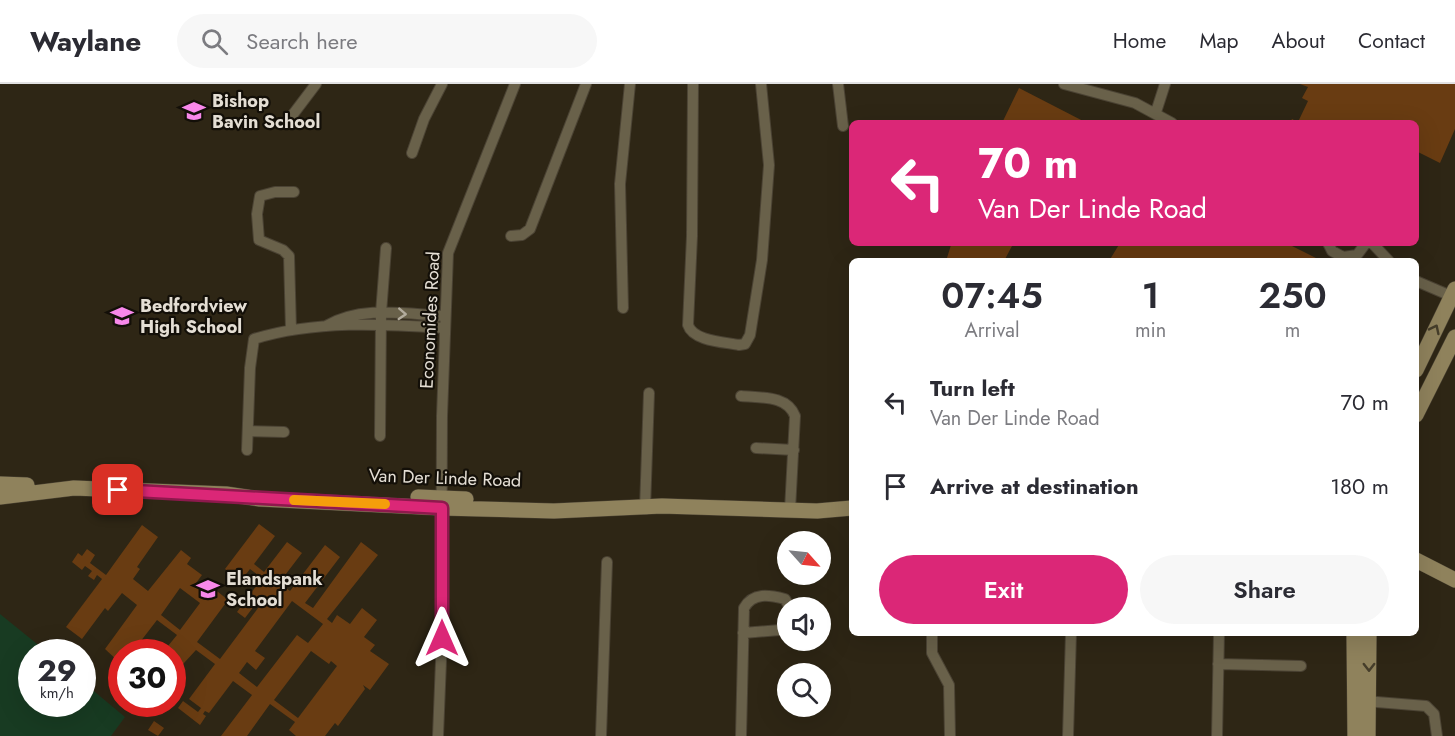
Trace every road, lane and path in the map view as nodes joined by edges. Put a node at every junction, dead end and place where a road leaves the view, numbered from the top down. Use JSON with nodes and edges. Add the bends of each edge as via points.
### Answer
{"nodes":[{"id":1,"x":316,"y":84,"type":"edge"},
{"id":2,"x":442,"y":84,"type":"edge"},
{"id":3,"x":515,"y":84,"type":"edge"},
{"id":4,"x":586,"y":84,"type":"edge"},
{"id":5,"x":630,"y":84,"type":"edge"},
{"id":6,"x":693,"y":84,"type":"edge"},
{"id":7,"x":761,"y":84,"type":"edge"},
{"id":8,"x":838,"y":84,"type":"edge"},
{"id":9,"x":1064,"y":84,"type":"edge"},
{"id":10,"x":1165,"y":84,"type":"edge"},
{"id":11,"x":1156,"y":112,"type":"junction"},
{"id":12,"x":291,"y":117,"type":"dead end"},
{"id":13,"x":1168,"y":120,"type":"edge"},
{"id":14,"x":843,"y":126,"type":"dead end"},
{"id":15,"x":412,"y":153,"type":"dead end"},
{"id":16,"x":294,"y":192,"type":"dead end"},
{"id":17,"x":511,"y":236,"type":"dead end"},
{"id":18,"x":1330,"y":246,"type":"edge"},
{"id":19,"x":1375,"y":246,"type":"edge"},
{"id":20,"x":386,"y":248,"type":"dead end"},
{"id":21,"x":1352,"y":258,"type":"edge"},
{"id":22,"x":1386,"y":258,"type":"edge"},
{"id":23,"x":1419,"y":282,"type":"edge"},
{"id":24,"x":1453,"y":292,"type":"edge"},
{"id":25,"x":623,"y":308,"type":"dead end"},
{"id":26,"x":381,"y":313,"type":"junction"},
{"id":27,"x":445,"y":316,"type":"junction"},
{"id":28,"x":326,"y":326,"type":"junction"},
{"id":29,"x":381,"y":326,"type":"junction"},
{"id":30,"x":445,"y":328,"type":"junction"},
{"id":31,"x":291,"y":330,"type":"junction"},
{"id":32,"x":1455,"y":337,"type":"edge"},
{"id":33,"x":1419,"y":364,"type":"edge"},
{"id":34,"x":649,"y":393,"type":"dead end"},
{"id":35,"x":741,"y":396,"type":"dead end"},
{"id":36,"x":1419,"y":409,"type":"edge"},
{"id":37,"x":248,"y":431,"type":"junction"},
{"id":38,"x":284,"y":432,"type":"dead end"},
{"id":39,"x":380,"y":436,"type":"dead end"},
{"id":40,"x":756,"y":448,"type":"dead end"},
{"id":41,"x":247,"y":450,"type":"dead end"},
{"id":42,"x":794,"y":450,"type":"junction"},
{"id":43,"x":0,"y":484,"type":"edge"},
{"id":44,"x":74,"y":488,"type":"junction"},
{"id":45,"x":0,"y":496,"type":"edge"},
{"id":46,"x":442,"y":503,"type":"junction"},
{"id":47,"x":645,"y":506,"type":"junction"},
{"id":48,"x":849,"y":508,"type":"edge"},
{"id":49,"x":790,"y":510,"type":"junction"},
{"id":50,"x":817,"y":511,"type":"junction"},
{"id":51,"x":849,"y":517,"type":"edge"},
{"id":52,"x":607,"y":562,"type":"dead end"},
{"id":53,"x":1419,"y":562,"type":"edge"},
{"id":54,"x":1455,"y":580,"type":"edge"},
{"id":55,"x":777,"y":597,"type":"edge"},
{"id":56,"x":777,"y":630,"type":"edge"},
{"id":57,"x":742,"y":633,"type":"junction"},
{"id":58,"x":932,"y":636,"type":"edge"},
{"id":59,"x":1071,"y":636,"type":"edge"},
{"id":60,"x":1219,"y":636,"type":"edge"},
{"id":61,"x":1354,"y":636,"type":"edge"},
{"id":62,"x":1369,"y":636,"type":"edge"},
{"id":63,"x":1218,"y":664,"type":"junction"},
{"id":64,"x":1301,"y":666,"type":"dead end"},
{"id":65,"x":1362,"y":701,"type":"junction"},
{"id":66,"x":438,"y":736,"type":"edge"},
{"id":67,"x":601,"y":736,"type":"edge"},
{"id":68,"x":741,"y":736,"type":"edge"},
{"id":69,"x":950,"y":736,"type":"edge"},
{"id":70,"x":1068,"y":736,"type":"edge"},
{"id":71,"x":1217,"y":736,"type":"edge"},
{"id":72,"x":1355,"y":736,"type":"edge"},
{"id":73,"x":1368,"y":736,"type":"edge"},
{"id":74,"x":1437,"y":736,"type":"edge"}],
"edges":[{"from":1,"to":12,"type":"street"},
{"from":2,"to":15,"type":"street"},
{"from":3,"to":27,"type":"street","name":"Economides Road","via":[[452,238]]},
{"from":4,"to":17,"type":"street","via":[[530,229]]},
{"from":5,"to":25,"type":"street","via":[[620,183]]},
{"from":6,"to":7,"type":"street","via":[[688,325],[696,336],[743,345],[750,335],[762,260],[768,177]]},
{"from":8,"to":14,"type":"street"},
{"from":9,"to":11,"type":"street"},
{"from":10,"to":11,"type":"street"},
{"from":11,"to":13,"type":"street"},
{"from":16,"to":31,"type":"street","via":[[260,196],[257,214],[259,240],[289,256]]},
{"from":18,"to":21,"type":"street","via":[[1337,255]]},
{"from":19,"to":22,"type":"street"},
{"from":20,"to":26,"type":"street"},
{"from":23,"to":24,"type":"street"},
{"from":33,"to":24,"type":"main road","one_way":true},
{"from":26,"to":27,"type":"street","one_way":true},
{"from":26,"to":28,"type":"street","via":[[348,315]]},
{"from":26,"to":29,"type":"street"},
{"from":27,"to":30,"type":"street","name":"Economides Road"},
{"from":28,"to":29,"type":"street"},
{"from":28,"to":31,"type":"street"},
{"from":29,"to":30,"type":"street"},
{"from":29,"to":39,"type":"street"},
{"from":30,"to":46,"type":"street","name":"Economides Road"},
{"from":31,"to":37,"type":"street","via":[[254,339],[251,346]]},
{"from":32,"to":36,"type":"main road"},
{"from":34,"to":47,"type":"street"},
{"from":35,"to":42,"type":"street","via":[[785,401],[792,408]]},
{"from":37,"to":38,"type":"street"},
{"from":37,"to":41,"type":"street"},
{"from":40,"to":42,"type":"street"},
{"from":42,"to":49,"type":"street"},
{"from":43,"to":44,"type":"main road"},
{"from":44,"to":45,"type":"main road","name":"Van Der Linde Road"},
{"from":44,"to":46,"type":"main road","name":"Van Der Linde Road","via":[[226,494],[272,491]]},
{"from":46,"to":47,"type":"main road","name":"Van Der Linde Road"},
{"from":46,"to":66,"type":"street","name":"Economides Road"},
{"from":47,"to":49,"type":"main road","name":"Van Der Linde Road"},
{"from":48,"to":50,"type":"main road","name":"Van Der Linde Road"},
{"from":49,"to":50,"type":"main road","name":"Van Der Linde Road"},
{"from":50,"to":51,"type":"main road","name":"Van Der Linde Road"},
{"from":52,"to":67,"type":"street"},
{"from":53,"to":54,"type":"main road"},
{"from":55,"to":57,"type":"street","via":[[753,597],[744,608]]},
{"from":56,"to":57,"type":"street"},
{"from":57,"to":68,"type":"street"},
{"from":58,"to":69,"type":"street","via":[[932,653],[949,685]]},
{"from":59,"to":70,"type":"street"},
{"from":60,"to":63,"type":"street"},
{"from":61,"to":65,"type":"main road"},
{"from":62,"to":65,"type":"main road","one_way":true},
{"from":63,"to":64,"type":"street"},
{"from":63,"to":71,"type":"street"},
{"from":65,"to":72,"type":"main road"},
{"from":65,"to":73,"type":"main road"},
{"from":65,"to":74,"type":"street","via":[[1426,706],[1434,714]]}]}
